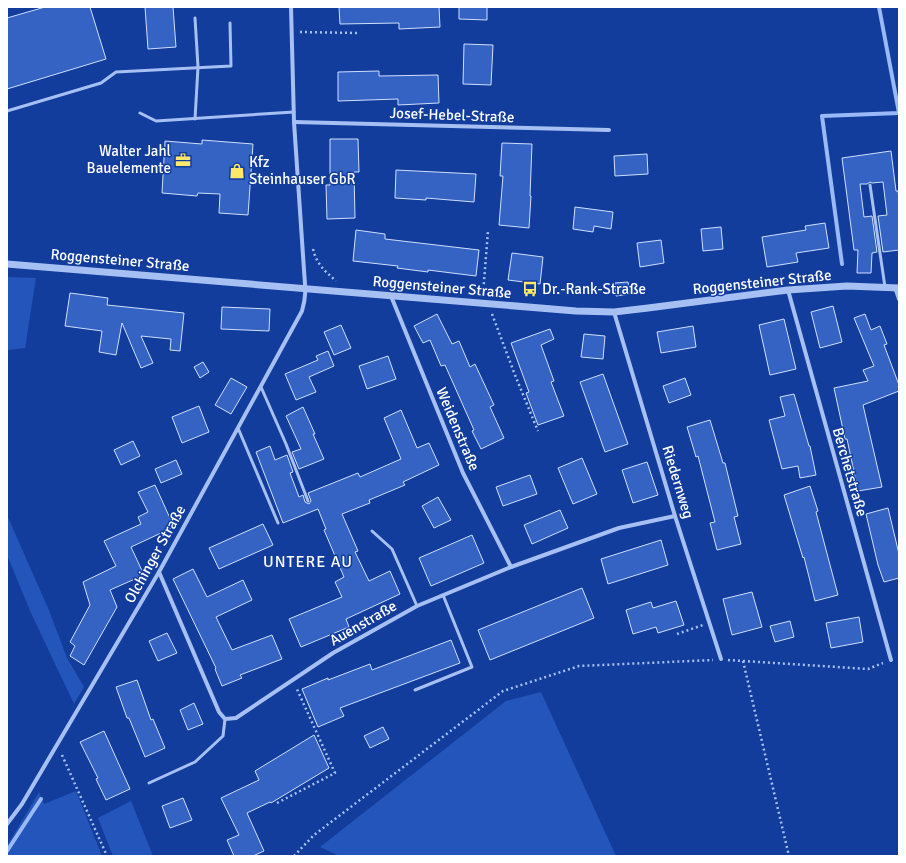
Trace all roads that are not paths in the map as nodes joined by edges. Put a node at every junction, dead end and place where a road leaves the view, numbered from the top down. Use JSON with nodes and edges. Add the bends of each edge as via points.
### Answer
{"nodes":[{"id":1,"x":291,"y":7,"type":"edge"},
{"id":2,"x":195,"y":18,"type":"dead end"},
{"id":3,"x":230,"y":24,"type":"dead end"},
{"id":4,"x":198,"y":67,"type":"junction"},
{"id":5,"x":7,"y":111,"type":"edge"},
{"id":6,"x":294,"y":112,"type":"junction"},
{"id":7,"x":140,"y":113,"type":"dead end"},
{"id":8,"x":195,"y":119,"type":"junction"},
{"id":9,"x":294,"y":122,"type":"junction"},
{"id":10,"x":609,"y":130,"type":"dead end"},
{"id":11,"x":870,"y":185,"type":"dead end"},
{"id":12,"x":7,"y":264,"type":"edge"},
{"id":13,"x":885,"y":287,"type":"junction"},
{"id":14,"x":306,"y":288,"type":"junction"},
{"id":15,"x":897,"y":288,"type":"edge"},
{"id":16,"x":788,"y":290,"type":"junction"},
{"id":17,"x":391,"y":296,"type":"junction"},
{"id":18,"x":899,"y":299,"type":"edge"},
{"id":19,"x":614,"y":312,"type":"junction"},
{"id":20,"x":261,"y":388,"type":"junction"},
{"id":21,"x":238,"y":428,"type":"junction"},
{"id":22,"x":308,"y":501,"type":"dead end"},
{"id":23,"x":675,"y":516,"type":"junction"},
{"id":24,"x":278,"y":523,"type":"dead end"},
{"id":25,"x":372,"y":532,"type":"dead end"},
{"id":26,"x":511,"y":567,"type":"junction"},
{"id":27,"x":159,"y":572,"type":"junction"},
{"id":28,"x":443,"y":596,"type":"junction"},
{"id":29,"x":417,"y":606,"type":"junction"},
{"id":30,"x":720,"y":659,"type":"road end"},
{"id":31,"x":891,"y":660,"type":"road end"},
{"id":32,"x":415,"y":690,"type":"dead end"},
{"id":33,"x":225,"y":719,"type":"junction"},
{"id":34,"x":149,"y":784,"type":"dead end"},
{"id":35,"x":7,"y":824,"type":"edge"}],
"edges":[{"from":1,"to":6,"type":"street","name":"Olchinger Straße"},
{"from":2,"to":4,"type":"lane"},
{"from":3,"to":4,"type":"lane","via":[[231,66]]},
{"from":4,"to":5,"type":"lane","via":[[116,72],[101,83]]},
{"from":4,"to":8,"type":"lane"},
{"from":6,"to":8,"type":"lane"},
{"from":6,"to":9,"type":"street","name":"Olchinger Straße"},
{"from":7,"to":8,"type":"lane","via":[[156,121]]},
{"from":9,"to":10,"type":"street","name":"Josef-Hebel-Straße"},
{"from":9,"to":14,"type":"street","name":"Olchinger Straße"},
{"from":11,"to":13,"type":"lane"},
{"from":12,"to":14,"type":"street","name":"Roggensteiner Straße"},
{"from":13,"to":15,"type":"street","name":"Roggensteiner Straße"},
{"from":13,"to":16,"type":"street","name":"Roggensteiner Straße","via":[[847,286]]},
{"from":14,"to":17,"type":"street","name":"Roggensteiner Straße"},
{"from":14,"to":20,"type":"street","name":"Olchinger Straße","via":[[302,311]]},
{"from":15,"to":18,"type":"street"},
{"from":16,"to":19,"type":"street","name":"Roggensteiner Straße"},
{"from":16,"to":31,"type":"street","name":"Berchetstraße"},
{"from":17,"to":19,"type":"street","name":"Roggensteiner Straße"},
{"from":17,"to":26,"type":"street","name":"Weidenstraße","via":[[463,473]]},
{"from":19,"to":23,"type":"street","name":"Riedernweg"},
{"from":20,"to":21,"type":"street","name":"Olchinger Straße"},
{"from":20,"to":22,"type":"lane"},
{"from":21,"to":24,"type":"lane"},
{"from":21,"to":27,"type":"street","name":"Olchinger Straße"},
{"from":23,"to":26,"type":"street","name":"Auenstraße","via":[[619,528]]},
{"from":23,"to":30,"type":"street","name":"Riedernweg"},
{"from":25,"to":29,"type":"lane","via":[[392,549]]},
{"from":26,"to":28,"type":"street","name":"Auenstraße"},
{"from":27,"to":33,"type":"street","via":[[219,712]]},
{"from":27,"to":35,"type":"street","name":"Olchinger Straße","via":[[22,804]]},
{"from":28,"to":29,"type":"street","name":"Auenstraße"},
{"from":28,"to":32,"type":"lane","via":[[472,667]]},
{"from":29,"to":33,"type":"street","name":"Auenstraße","via":[[333,653],[236,718]]},
{"from":33,"to":34,"type":"lane","via":[[223,736],[195,762]]}]}
